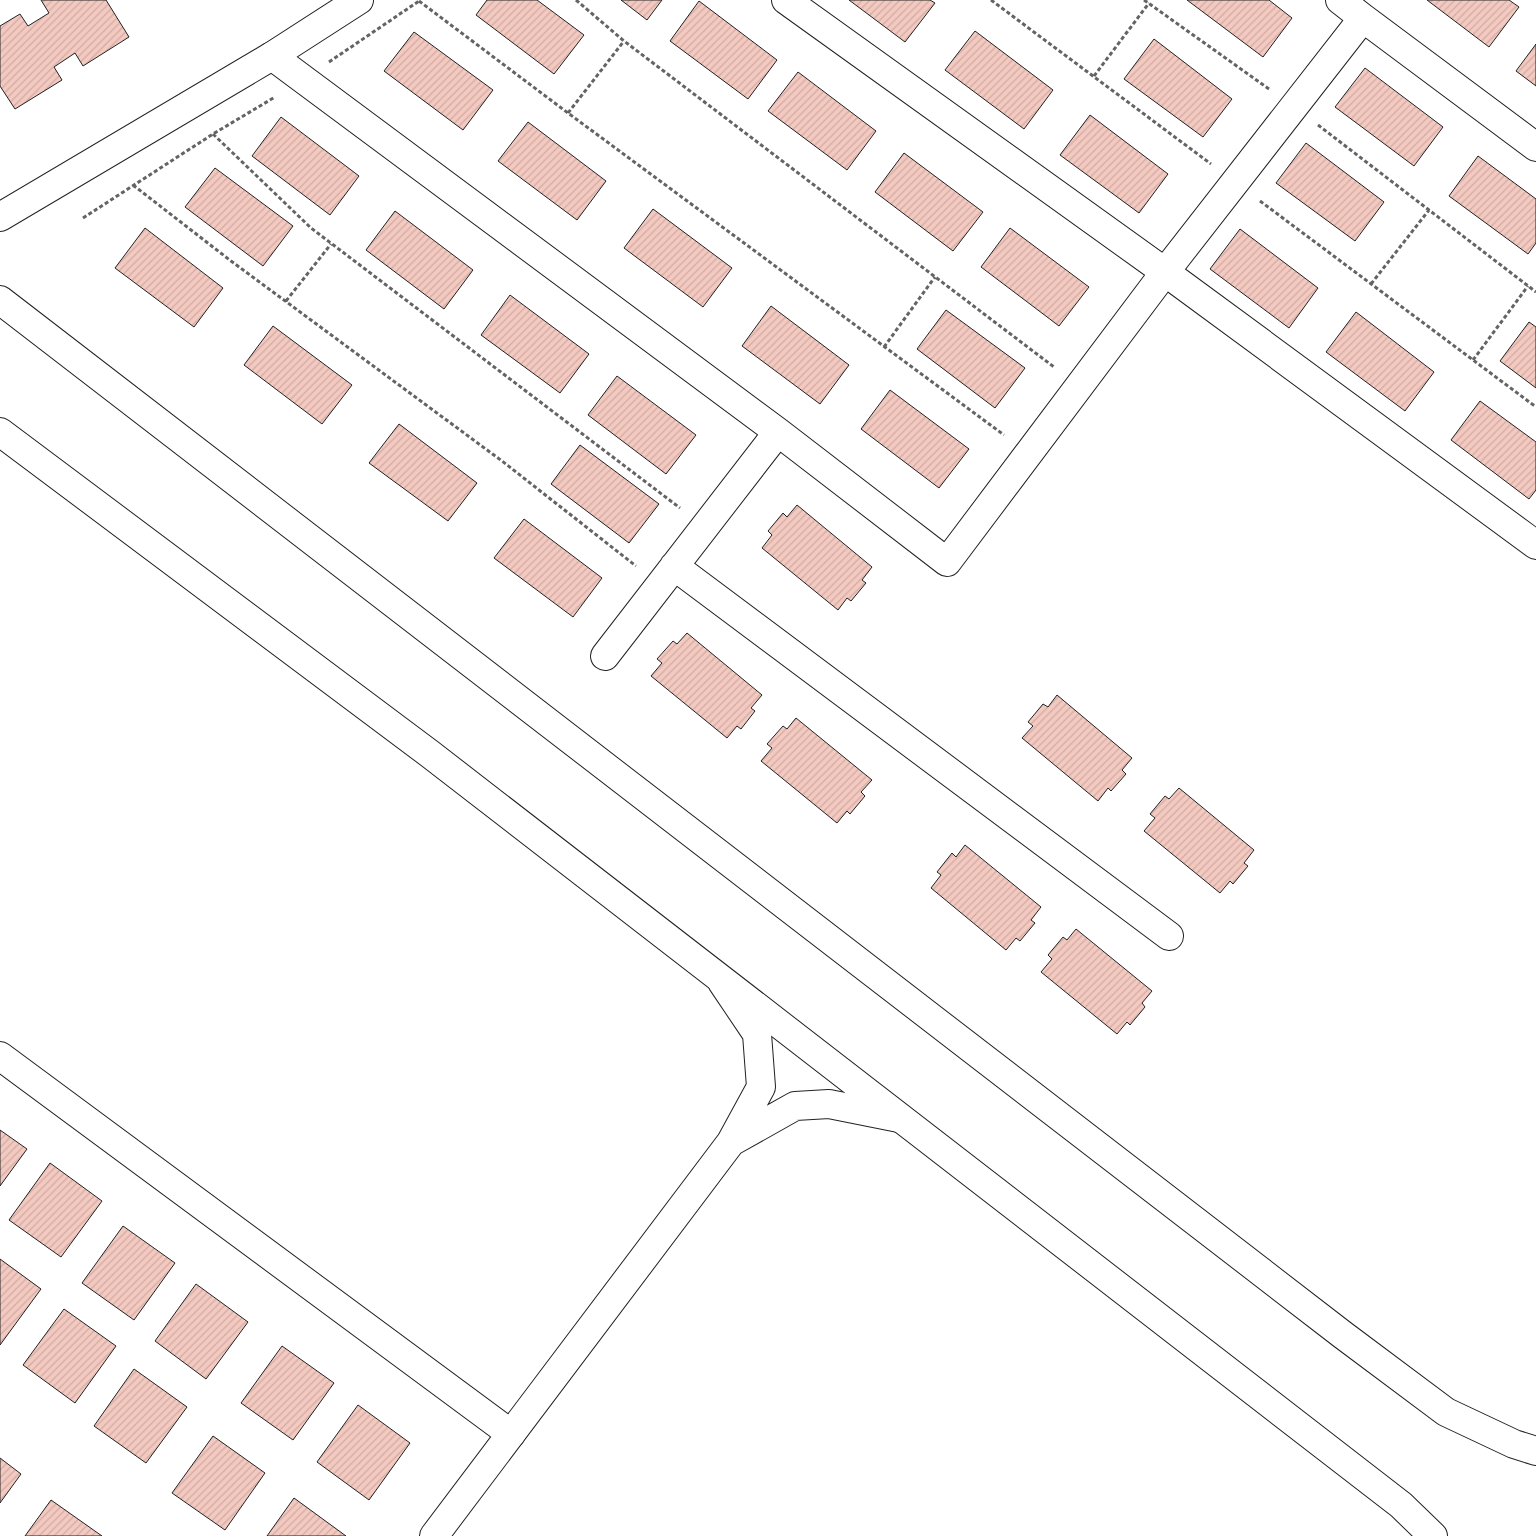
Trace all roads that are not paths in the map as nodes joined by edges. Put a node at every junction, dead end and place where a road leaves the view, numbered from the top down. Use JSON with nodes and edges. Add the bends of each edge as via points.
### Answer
{"nodes":[{"id":1,"x":358,"y":0,"type":"edge"},
{"id":2,"x":786,"y":0,"type":"edge"},
{"id":3,"x":1340,"y":0,"type":"edge"},
{"id":4,"x":1363,"y":18,"type":"junction"},
{"id":5,"x":272,"y":56,"type":"junction"},
{"id":6,"x":1536,"y":147,"type":"edge"},
{"id":7,"x":0,"y":217,"type":"edge"},
{"id":8,"x":1165,"y":272,"type":"junction"},
{"id":9,"x":0,"y":300,"type":"edge"},
{"id":10,"x":0,"y":432,"type":"edge"},
{"id":11,"x":778,"y":432,"type":"junction"},
{"id":12,"x":1536,"y":545,"type":"edge"},
{"id":13,"x":667,"y":576,"type":"junction"},
{"id":14,"x":605,"y":656,"type":"dead end"},
{"id":15,"x":1169,"y":936,"type":"dead end"},
{"id":16,"x":720,"y":979,"type":"junction"},
{"id":17,"x":0,"y":1056,"type":"edge"},
{"id":18,"x":899,"y":1118,"type":"junction"},
{"id":19,"x":731,"y":1142,"type":"junction"},
{"id":20,"x":511,"y":1434,"type":"junction"},
{"id":21,"x":1536,"y":1451,"type":"edge"},
{"id":22,"x":434,"y":1536,"type":"edge"},
{"id":23,"x":1433,"y":1536,"type":"edge"}],
"edges":[{"from":1,"to":5,"type":"street"},
{"from":2,"to":8,"type":"street"},
{"from":3,"to":4,"type":"street"},
{"from":4,"to":6,"type":"street"},
{"from":4,"to":8,"type":"street"},
{"from":5,"to":7,"type":"street"},
{"from":5,"to":11,"type":"street"},
{"from":8,"to":11,"type":"street","via":[[947,562]]},
{"from":8,"to":12,"type":"street"},
{"from":9,"to":21,"type":"street","via":[[1343,1335],[1446,1412]]},
{"from":10,"to":16,"type":"street","via":[[422,748]]},
{"from":11,"to":13,"type":"street"},
{"from":13,"to":14,"type":"street"},
{"from":13,"to":15,"type":"street"},
{"from":16,"to":18,"type":"street"},
{"from":16,"to":19,"type":"street","via":[[757,1034],[761,1086]]},
{"from":17,"to":20,"type":"street"},
{"from":18,"to":19,"type":"street","via":[[829,1104],[795,1106]]},
{"from":18,"to":23,"type":"street","via":[[1401,1505]]},
{"from":19,"to":20,"type":"street"},
{"from":20,"to":22,"type":"street"}]}
